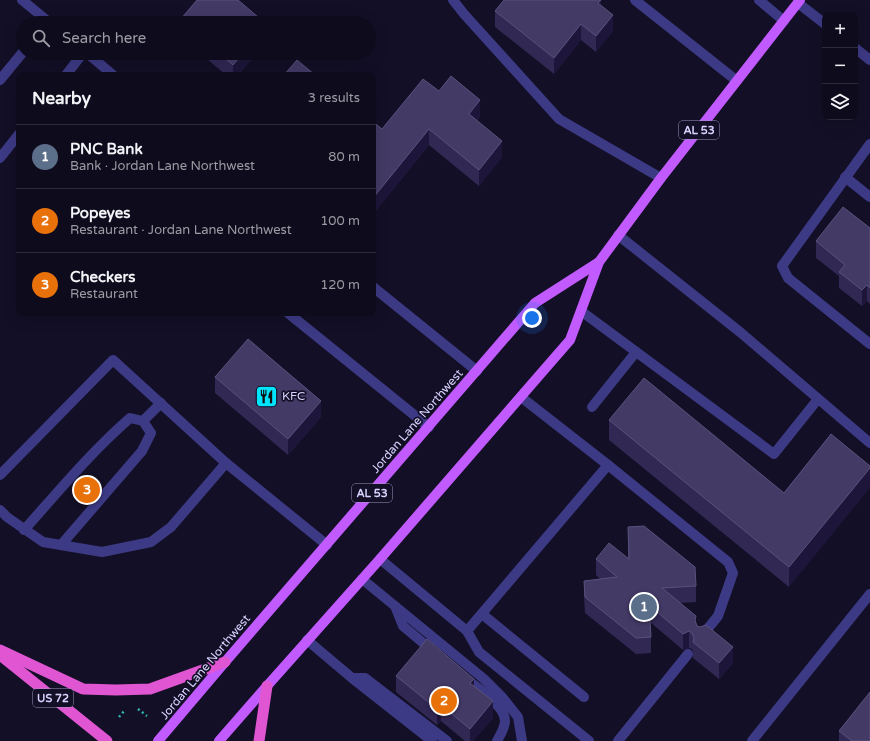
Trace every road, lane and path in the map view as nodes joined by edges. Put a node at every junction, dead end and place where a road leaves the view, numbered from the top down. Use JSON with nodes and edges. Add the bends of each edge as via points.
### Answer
{"nodes":[{"id":1,"x":22,"y":0,"type":"edge"},
{"id":2,"x":453,"y":0,"type":"edge"},
{"id":3,"x":635,"y":0,"type":"edge"},
{"id":4,"x":759,"y":0,"type":"edge"},
{"id":5,"x":799,"y":1,"type":"edge"},
{"id":6,"x":41,"y":16,"type":"edge"},
{"id":7,"x":784,"y":21,"type":"junction"},
{"id":8,"x":822,"y":21,"type":"edge"},
{"id":9,"x":858,"y":50,"type":"edge"},
{"id":10,"x":16,"y":60,"type":"edge"},
{"id":11,"x":78,"y":60,"type":"edge"},
{"id":12,"x":96,"y":60,"type":"edge"},
{"id":13,"x":870,"y":60,"type":"edge"},
{"id":14,"x":68,"y":72,"type":"edge"},
{"id":15,"x":110,"y":72,"type":"edge"},
{"id":16,"x":0,"y":80,"type":"edge"},
{"id":17,"x":737,"y":81,"type":"junction"},
{"id":18,"x":16,"y":138,"type":"edge"},
{"id":19,"x":870,"y":144,"type":"edge"},
{"id":20,"x":0,"y":158,"type":"edge"},
{"id":21,"x":845,"y":177,"type":"junction"},
{"id":22,"x":661,"y":178,"type":"junction"},
{"id":23,"x":870,"y":197,"type":"edge"},
{"id":24,"x":618,"y":235,"type":"junction"},
{"id":25,"x":599,"y":262,"type":"junction"},
{"id":26,"x":376,"y":289,"type":"edge"},
{"id":27,"x":581,"y":311,"type":"junction"},
{"id":28,"x":292,"y":316,"type":"edge"},
{"id":29,"x":870,"y":344,"type":"edge"},
{"id":30,"x":636,"y":352,"type":"junction"},
{"id":31,"x":477,"y":371,"type":"junction"},
{"id":32,"x":521,"y":397,"type":"junction"},
{"id":33,"x":818,"y":399,"type":"junction"},
{"id":34,"x":161,"y":403,"type":"junction"},
{"id":35,"x":592,"y":407,"type":"dead end"},
{"id":36,"x":143,"y":421,"type":"junction"},
{"id":37,"x":429,"y":427,"type":"junction"},
{"id":38,"x":870,"y":443,"type":"edge"},
{"id":39,"x":226,"y":463,"type":"junction"},
{"id":40,"x":608,"y":465,"type":"junction"},
{"id":41,"x":0,"y":475,"type":"edge"},
{"id":42,"x":0,"y":510,"type":"edge"},
{"id":43,"x":24,"y":530,"type":"junction"},
{"id":44,"x":61,"y":545,"type":"junction"},
{"id":45,"x":327,"y":545,"type":"junction"},
{"id":46,"x":380,"y":559,"type":"junction"},
{"id":47,"x":362,"y":580,"type":"junction"},
{"id":48,"x":870,"y":594,"type":"edge"},
{"id":49,"x":395,"y":605,"type":"junction"},
{"id":50,"x":482,"y":614,"type":"junction"},
{"id":51,"x":467,"y":631,"type":"junction"},
{"id":52,"x":701,"y":637,"type":"edge"},
{"id":53,"x":307,"y":640,"type":"junction"},
{"id":54,"x":0,"y":650,"type":"edge"},
{"id":55,"x":688,"y":654,"type":"dead end"},
{"id":56,"x":0,"y":655,"type":"edge"},
{"id":57,"x":444,"y":660,"type":"edge"},
{"id":58,"x":225,"y":662,"type":"junction"},
{"id":59,"x":455,"y":670,"type":"edge"},
{"id":60,"x":352,"y":678,"type":"junction"},
{"id":61,"x":267,"y":686,"type":"junction"},
{"id":62,"x":584,"y":697,"type":"dead end"},
{"id":63,"x":107,"y":741,"type":"edge"},
{"id":64,"x":158,"y":741,"type":"edge"},
{"id":65,"x":220,"y":741,"type":"edge"},
{"id":66,"x":258,"y":741,"type":"edge"},
{"id":67,"x":432,"y":741,"type":"edge"},
{"id":68,"x":446,"y":741,"type":"edge"},
{"id":69,"x":497,"y":741,"type":"edge"},
{"id":70,"x":522,"y":741,"type":"edge"},
{"id":71,"x":589,"y":741,"type":"edge"},
{"id":72,"x":618,"y":741,"type":"edge"},
{"id":73,"x":752,"y":741,"type":"edge"}],
"edges":[{"from":1,"to":6,"type":"street"},
{"from":2,"to":22,"type":"street","via":[[559,119]]},
{"from":3,"to":17,"type":"street"},
{"from":4,"to":7,"type":"street"},
{"from":5,"to":7,"type":"main road","name":"Jordan Lane Northwest","number":"AL 53"},
{"from":5,"to":8,"type":"street"},
{"from":7,"to":17,"type":"main road","name":"Jordan Lane Northwest","number":"AL 53"},
{"from":9,"to":13,"type":"street"},
{"from":10,"to":16,"type":"street"},
{"from":11,"to":14,"type":"street"},
{"from":12,"to":15,"type":"street"},
{"from":17,"to":22,"type":"main road","name":"Jordan Lane Northwest","number":"AL 53"},
{"from":18,"to":20,"type":"street"},
{"from":19,"to":21,"type":"street"},
{"from":21,"to":23,"type":"street"},
{"from":21,"to":29,"type":"street","via":[[782,266],[788,278]]},
{"from":22,"to":24,"type":"main road","name":"Jordan Lane Northwest","number":"AL 53"},
{"from":24,"to":25,"type":"main road","name":"Jordan Lane Northwest","number":"AL 53"},
{"from":24,"to":33,"type":"street","via":[[740,332]]},
{"from":25,"to":27,"type":"main road","name":"Jordan Lane Northwest","number":"AL 53"},
{"from":25,"to":31,"type":"main road","name":"Jordan Lane Northwest","number":"AL 53","via":[[535,303]]},
{"from":26,"to":31,"type":"street"},
{"from":27,"to":30,"type":"street"},
{"from":27,"to":32,"type":"main road","name":"Jordan Lane Northwest","number":"AL 53","via":[[570,340]]},
{"from":28,"to":37,"type":"street"},
{"from":30,"to":33,"type":"street","via":[[774,454]]},
{"from":30,"to":35,"type":"street"},
{"from":31,"to":37,"type":"main road","name":"Jordan Lane Northwest","number":"AL 53"},
{"from":32,"to":40,"type":"street"},
{"from":32,"to":46,"type":"main road","name":"Jordan Lane Northwest","number":"AL 53"},
{"from":33,"to":38,"type":"street"},
{"from":34,"to":36,"type":"street"},
{"from":34,"to":39,"type":"street"},
{"from":34,"to":41,"type":"street","via":[[113,360]]},
{"from":36,"to":43,"type":"street","via":[[130,418],[117,429]]},
{"from":36,"to":44,"type":"street","via":[[151,433],[142,451]]},
{"from":37,"to":45,"type":"main road","name":"Jordan Lane Northwest","number":"AL 53"},
{"from":39,"to":44,"type":"street","via":[[172,527],[151,542],[102,552]]},
{"from":39,"to":45,"type":"street"},
{"from":40,"to":50,"type":"street"},
{"from":40,"to":52,"type":"street","via":[[728,562],[733,573],[718,616]]},
{"from":42,"to":43,"type":"street"},
{"from":43,"to":44,"type":"street","via":[[43,542]]},
{"from":45,"to":58,"type":"main road","name":"Jordan Lane Northwest","number":"AL 53"},
{"from":46,"to":47,"type":"main road","name":"Jordan Lane Northwest","number":"AL 53"},
{"from":46,"to":51,"type":"street"},
{"from":47,"to":49,"type":"street"},
{"from":47,"to":53,"type":"main road","name":"Jordan Lane Northwest","number":"AL 53"},
{"from":48,"to":73,"type":"street"},
{"from":49,"to":57,"type":"street","via":[[403,626]]},
{"from":49,"to":70,"type":"street","via":[[502,697],[518,717]]},
{"from":50,"to":51,"type":"street"},
{"from":50,"to":62,"type":"street"},
{"from":51,"to":71,"type":"street","via":[[479,652]]},
{"from":53,"to":60,"type":"street"},
{"from":53,"to":61,"type":"main road","name":"Jordan Lane Northwest","number":"AL 53"},
{"from":54,"to":58,"type":"highway","via":[[83,689],[150,689]]},
{"from":55,"to":72,"type":"street"},
{"from":56,"to":63,"type":"highway","number":"US 72"},
{"from":58,"to":64,"type":"main road","name":"Jordan Lane Northwest","number":"AL 53"},
{"from":59,"to":69,"type":"street","via":[[494,701],[502,712],[505,721]]},
{"from":60,"to":67,"type":"street"},
{"from":60,"to":68,"type":"street","via":[[365,678]]},
{"from":61,"to":65,"type":"main road","name":"Jordan Lane Northwest","number":"AL 53"},
{"from":61,"to":66,"type":"highway"}]}
